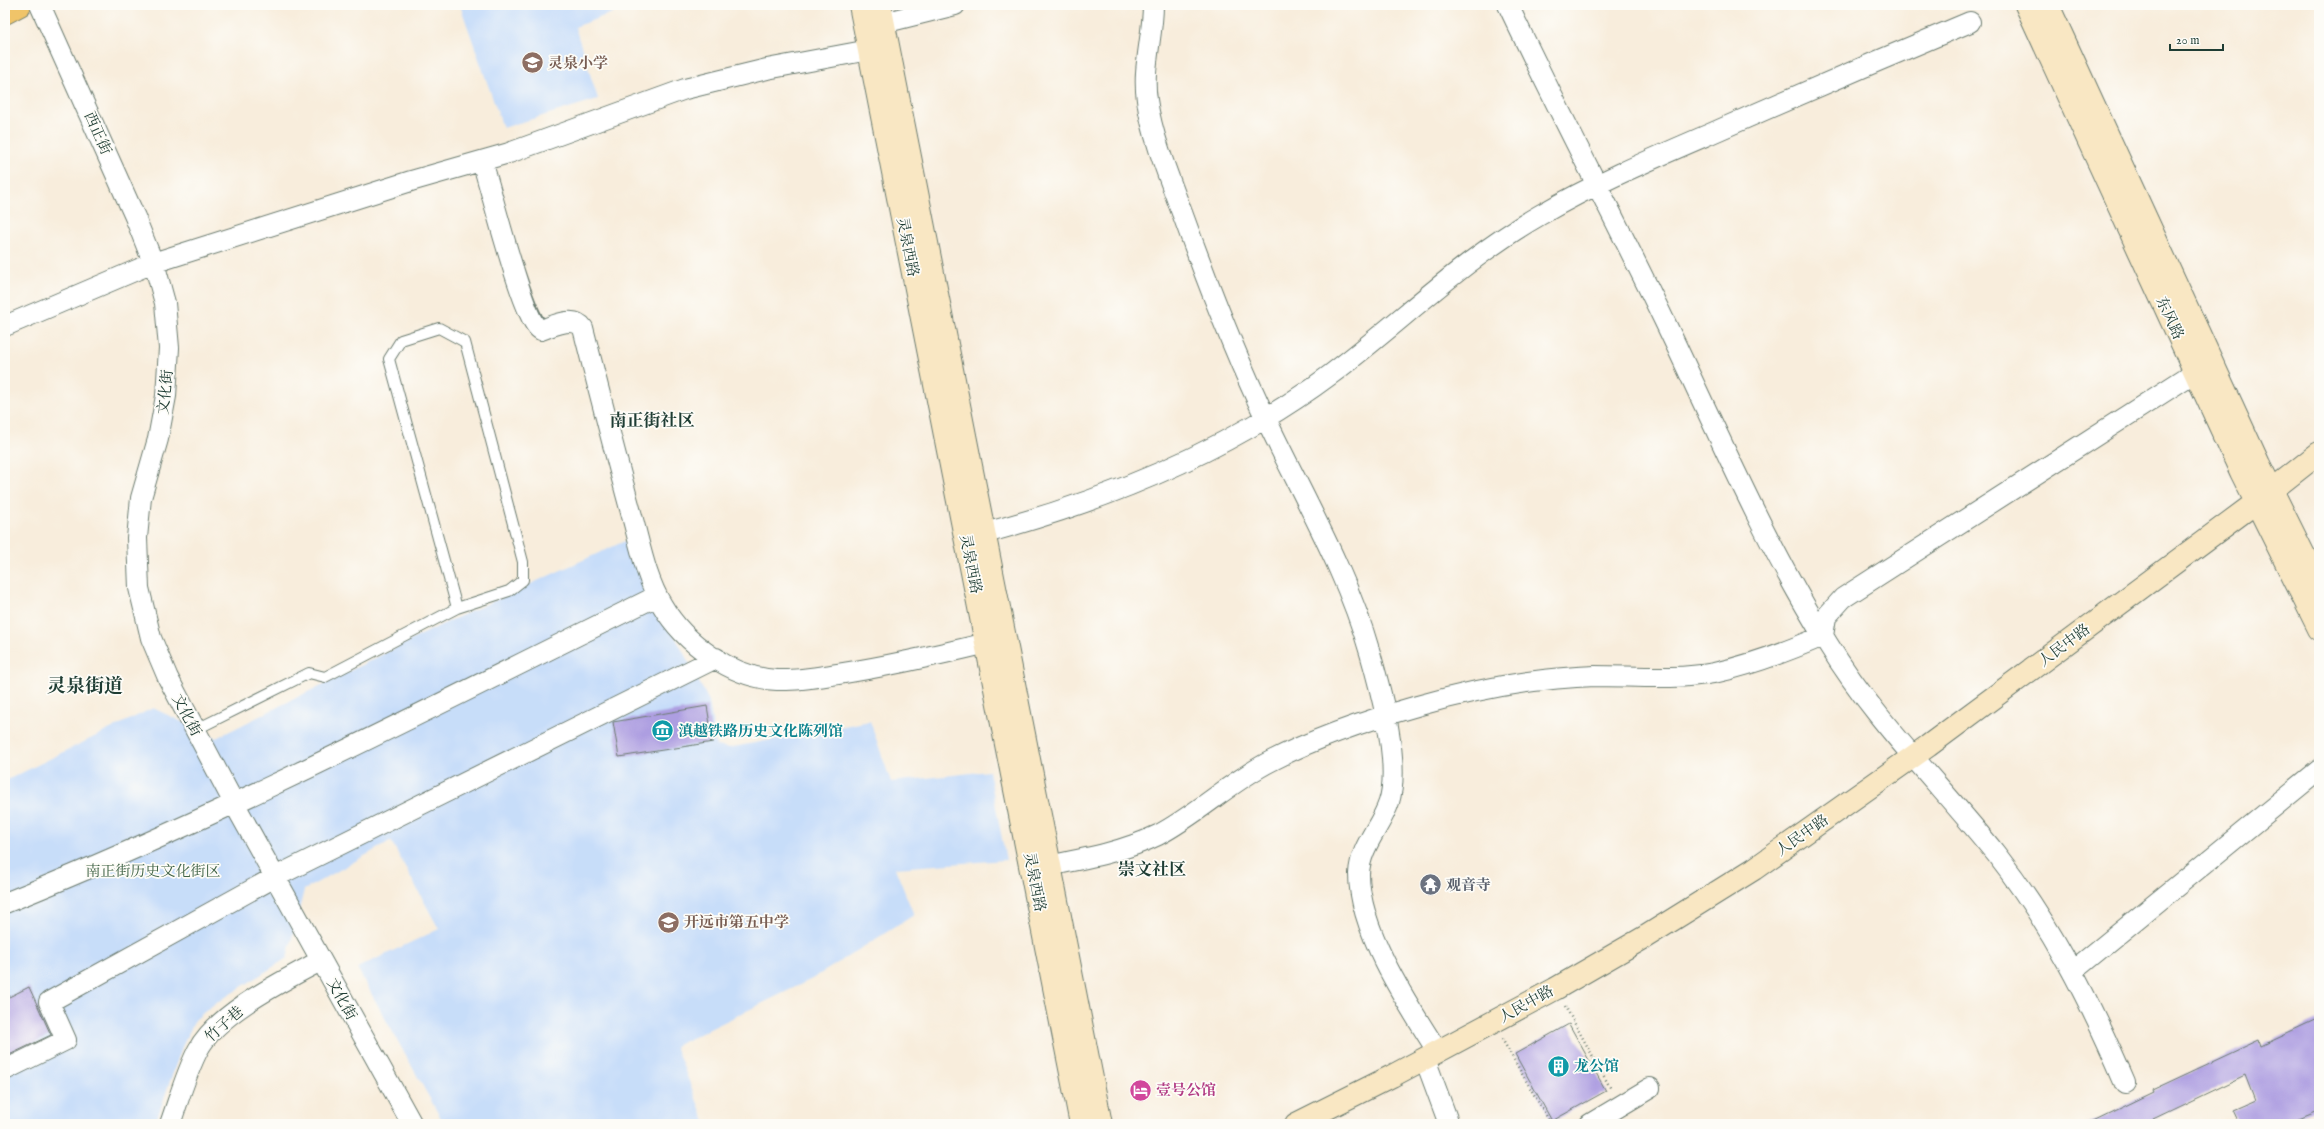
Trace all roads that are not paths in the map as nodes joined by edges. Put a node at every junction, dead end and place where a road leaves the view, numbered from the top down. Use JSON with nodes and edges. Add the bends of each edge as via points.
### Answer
{"nodes":[{"id":1,"x":20,"y":5,"type":"edge"},
{"id":2,"x":40,"y":5,"type":"edge"},
{"id":3,"x":860,"y":5,"type":"edge"},
{"id":4,"x":954,"y":5,"type":"edge"},
{"id":5,"x":1153,"y":5,"type":"edge"},
{"id":6,"x":1508,"y":5,"type":"edge"},
{"id":7,"x":2026,"y":5,"type":"edge"},
{"id":8,"x":2048,"y":5,"type":"edge"},
{"id":9,"x":5,"y":13,"type":"edge"},
{"id":10,"x":882,"y":14,"type":"edge"},
{"id":11,"x":1970,"y":22,"type":"dead end"},
{"id":12,"x":869,"y":50,"type":"junction"},
{"id":13,"x":482,"y":161,"type":"junction"},
{"id":14,"x":1596,"y":186,"type":"junction"},
{"id":15,"x":153,"y":263,"type":"junction"},
{"id":16,"x":5,"y":326,"type":"edge"},
{"id":17,"x":2195,"y":372,"type":"junction"},
{"id":18,"x":1265,"y":418,"type":"junction"},
{"id":19,"x":2319,"y":453,"type":"edge"},
{"id":20,"x":2264,"y":496,"type":"junction"},
{"id":21,"x":985,"y":533,"type":"junction"},
{"id":22,"x":2319,"y":585,"type":"edge"},
{"id":23,"x":657,"y":596,"type":"junction"},
{"id":24,"x":457,"y":608,"type":"junction"},
{"id":25,"x":2319,"y":629,"type":"edge"},
{"id":26,"x":1823,"y":636,"type":"junction"},
{"id":27,"x":987,"y":644,"type":"junction"},
{"id":28,"x":716,"y":658,"type":"junction"},
{"id":29,"x":1384,"y":716,"type":"junction"},
{"id":30,"x":195,"y":730,"type":"junction"},
{"id":31,"x":1913,"y":757,"type":"junction"},
{"id":32,"x":2319,"y":770,"type":"edge"},
{"id":33,"x":234,"y":803,"type":"junction"},
{"id":34,"x":1052,"y":865,"type":"junction"},
{"id":35,"x":275,"y":878,"type":"junction"},
{"id":36,"x":5,"y":903,"type":"edge"},
{"id":37,"x":320,"y":961,"type":"junction"},
{"id":38,"x":2073,"y":971,"type":"junction"},
{"id":39,"x":1431,"y":1055,"type":"junction"},
{"id":40,"x":5,"y":1070,"type":"edge"},
{"id":41,"x":2125,"y":1083,"type":"dead end"},
{"id":42,"x":1650,"y":1088,"type":"dead end"},
{"id":43,"x":170,"y":1124,"type":"edge"},
{"id":44,"x":412,"y":1124,"type":"edge"},
{"id":45,"x":1081,"y":1124,"type":"edge"},
{"id":46,"x":1101,"y":1124,"type":"edge"},
{"id":47,"x":1296,"y":1124,"type":"edge"},
{"id":48,"x":1449,"y":1124,"type":"edge"},
{"id":49,"x":1590,"y":1124,"type":"edge"}],
"edges":[{"from":1,"to":9,"type":"main road"},
{"from":2,"to":15,"type":"street","name":"西正街","via":[[132,210]]},
{"from":3,"to":12,"type":"street","name":"灵泉西路"},
{"from":4,"to":10,"type":"street"},
{"from":5,"to":18,"type":"street","via":[[1146,85],[1150,115],[1207,283],[1236,356]]},
{"from":6,"to":14,"type":"street"},
{"from":7,"to":17,"type":"street","name":"东风路"},
{"from":8,"to":20,"type":"street","name":"东风路"},
{"from":10,"to":21,"type":"street","name":"灵泉西路"},
{"from":11,"to":14,"type":"street","via":[[1757,113]]},
{"from":12,"to":13,"type":"street","via":[[767,69],[685,89]]},
{"from":12,"to":27,"type":"street","name":"灵泉西路"},
{"from":13,"to":15,"type":"street"},
{"from":13,"to":23,"type":"street","via":[[519,287],[533,324],[541,330],[574,322],[583,328],[632,515]]},
{"from":14,"to":18,"type":"street","via":[[1542,214],[1479,255],[1331,374]]},
{"from":14,"to":26,"type":"street","via":[[1639,267],[1751,502]]},
{"from":15,"to":16,"type":"street"},
{"from":15,"to":30,"type":"street","name":"文化街","via":[[165,303],[168,372],[158,439],[140,505],[136,538],[137,563],[144,613],[151,638]]},
{"from":17,"to":20,"type":"street","name":"东风路"},
{"from":17,"to":26,"type":"street","via":[[1843,598],[1826,617]]},
{"from":18,"to":21,"type":"street","via":[[1188,460],[1126,487],[1059,512]]},
{"from":18,"to":29,"type":"street","via":[[1358,616],[1370,653]]},
{"from":19,"to":20,"type":"street","name":"人民中路"},
{"from":20,"to":22,"type":"street","name":"东风路"},
{"from":20,"to":25,"type":"street","name":"东风路"},
{"from":20,"to":31,"type":"street","name":"人民中路"},
{"from":21,"to":34,"type":"street","name":"灵泉西路"},
{"from":23,"to":28,"type":"street","via":[[678,625]]},
{"from":23,"to":33,"type":"street"},
{"from":24,"to":24,"type":"lane","via":[[389,359],[401,340],[440,328],[465,342],[523,562],[522,580],[509,591]]},
{"from":24,"to":30,"type":"lane","via":[[325,677],[309,673]]},
{"from":26,"to":29,"type":"street","via":[[1766,658],[1713,673],[1687,676],[1594,676],[1529,681],[1484,688]]},
{"from":26,"to":31,"type":"street","via":[[1868,702]]},
{"from":27,"to":28,"type":"street","via":[[856,671],[779,680],[744,673]]},
{"from":27,"to":45,"type":"street","name":"灵泉西路"},
{"from":28,"to":35,"type":"street"},
{"from":29,"to":34,"type":"street","via":[[1273,760],[1242,778],[1175,825],[1142,842],[1120,850]]},
{"from":29,"to":39,"type":"street","via":[[1393,760],[1392,791],[1388,805],[1362,856],[1359,874],[1361,893],[1388,967],[1415,1017]]},
{"from":30,"to":33,"type":"street","name":"文化街"},
{"from":31,"to":38,"type":"street","via":[[1997,855],[2045,923]]},
{"from":31,"to":39,"type":"street","name":"人民中路","via":[[1728,886],[1555,989]]},
{"from":32,"to":38,"type":"street"},
{"from":33,"to":35,"type":"street","name":"文化街"},
{"from":33,"to":36,"type":"street","via":[[155,840]]},
{"from":34,"to":46,"type":"street","name":"灵泉西路"},
{"from":35,"to":37,"type":"street","name":"文化街"},
{"from":35,"to":40,"type":"street","via":[[49,1002],[66,1040]]},
{"from":37,"to":43,"type":"street","name":"竹子巷","via":[[279,983],[241,1008],[213,1031],[198,1049]]},
{"from":37,"to":44,"type":"street","name":"文化街"},
{"from":38,"to":41,"type":"street"},
{"from":39,"to":47,"type":"street","name":"人民中路"},
{"from":39,"to":48,"type":"street"},
{"from":42,"to":49,"type":"street"}]}
